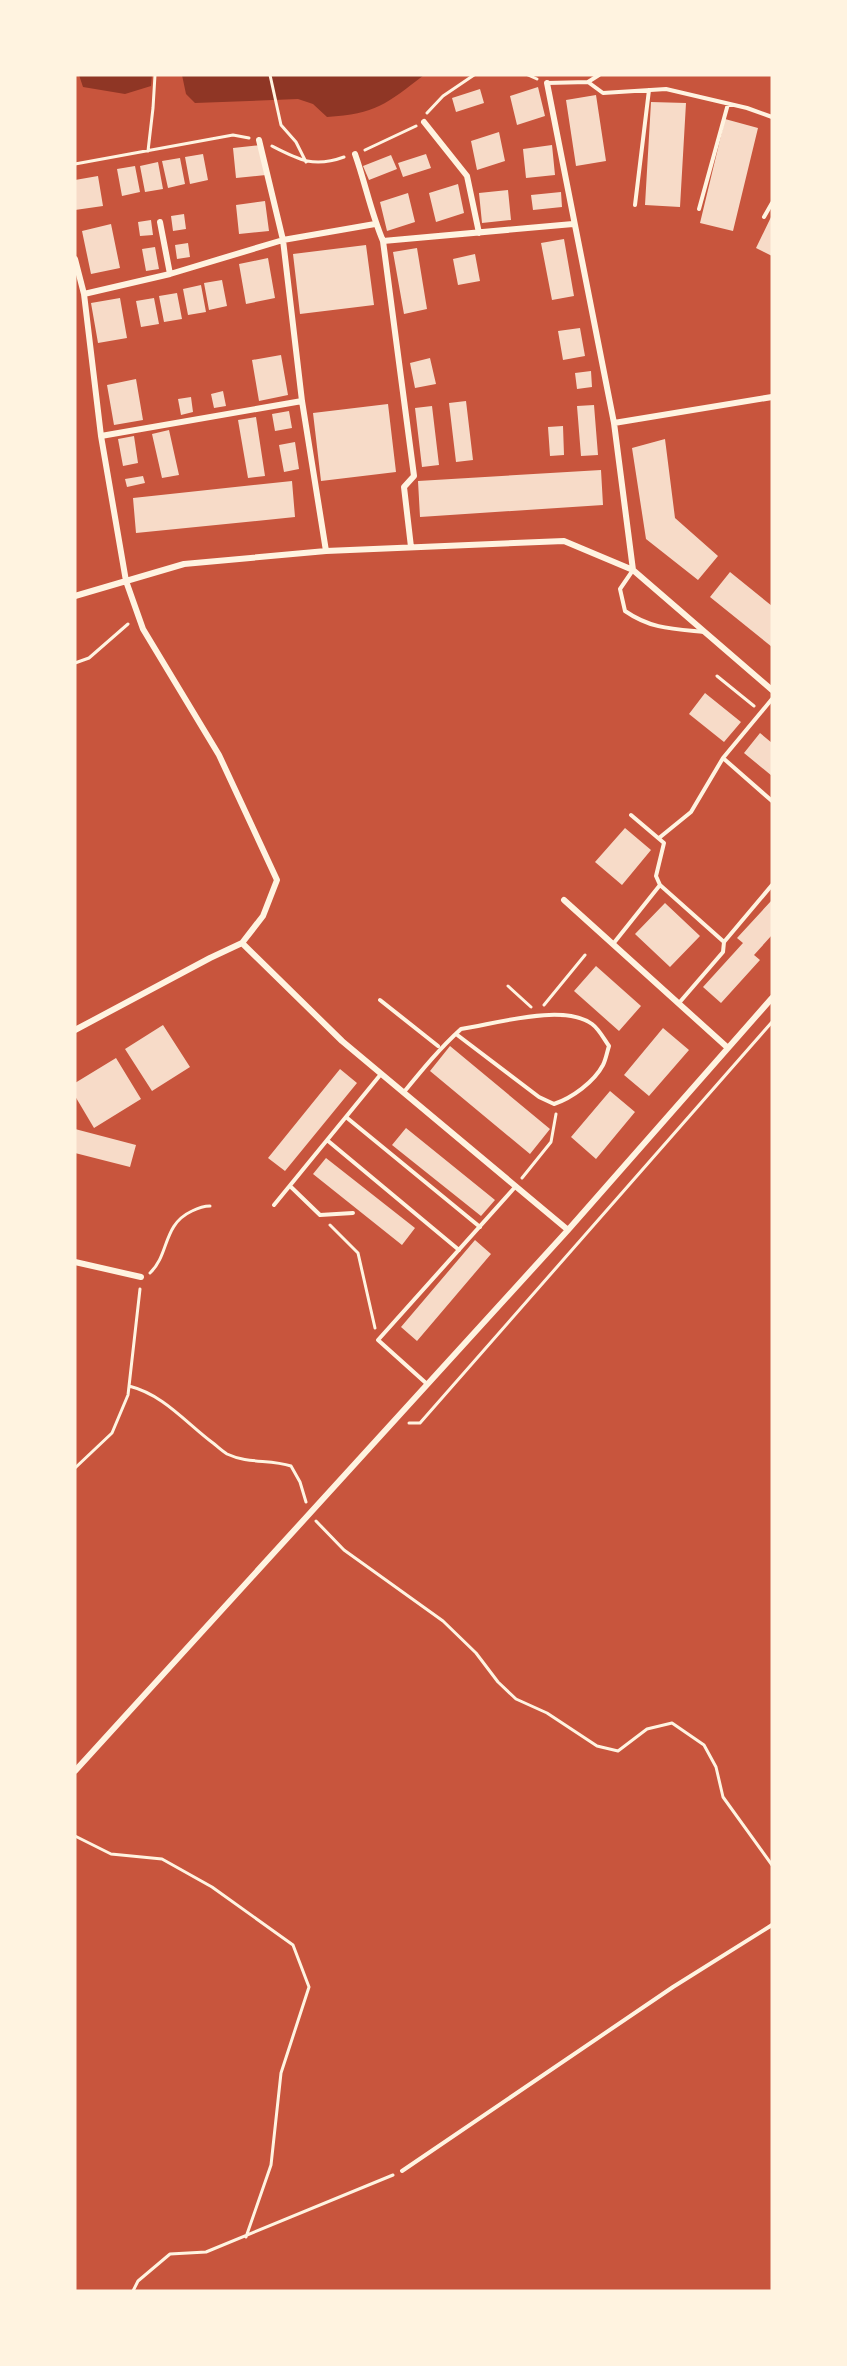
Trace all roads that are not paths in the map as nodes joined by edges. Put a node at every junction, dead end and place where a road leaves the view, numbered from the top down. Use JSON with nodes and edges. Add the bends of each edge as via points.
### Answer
{"nodes":[{"id":1,"x":599,"y":75,"type":"edge"},
{"id":2,"x":588,"y":82,"type":"junction"},
{"id":3,"x":547,"y":83,"type":"joint"},
{"id":4,"x":649,"y":90,"type":"junction"},
{"id":5,"x":728,"y":104,"type":"junction"},
{"id":6,"x":772,"y":117,"type":"edge"},
{"id":7,"x":424,"y":122,"type":"road end"},
{"id":8,"x":259,"y":140,"type":"road end"},
{"id":9,"x":355,"y":154,"type":"road end"},
{"id":10,"x":772,"y":202,"type":"edge"},
{"id":11,"x":635,"y":204,"type":"dead end"},
{"id":12,"x":699,"y":209,"type":"dead end"},
{"id":13,"x":764,"y":218,"type":"dead end"},
{"id":14,"x":160,"y":222,"type":"dead end"},
{"id":15,"x":375,"y":224,"type":"junction"},
{"id":16,"x":573,"y":224,"type":"junction"},
{"id":17,"x":479,"y":233,"type":"junction"},
{"id":18,"x":283,"y":240,"type":"junction"},
{"id":19,"x":383,"y":241,"type":"junction"},
{"id":20,"x":75,"y":259,"type":"edge"},
{"id":21,"x":170,"y":274,"type":"junction"},
{"id":22,"x":84,"y":294,"type":"junction"},
{"id":23,"x":772,"y":397,"type":"edge"},
{"id":24,"x":302,"y":401,"type":"junction"},
{"id":25,"x":614,"y":423,"type":"junction"},
{"id":26,"x":101,"y":436,"type":"junction"},
{"id":27,"x":411,"y":547,"type":"junction"},
{"id":28,"x":326,"y":551,"type":"junction"},
{"id":29,"x":633,"y":570,"type":"junction"},
{"id":30,"x":126,"y":581,"type":"junction"},
{"id":31,"x":75,"y":596,"type":"edge"},
{"id":32,"x":704,"y":632,"type":"junction"},
{"id":33,"x":772,"y":690,"type":"edge"},
{"id":34,"x":772,"y":699,"type":"edge"},
{"id":35,"x":723,"y":758,"type":"junction"},
{"id":36,"x":772,"y":801,"type":"edge"},
{"id":37,"x":631,"y":815,"type":"dead end"},
{"id":38,"x":658,"y":838,"type":"junction"},
{"id":39,"x":660,"y":885,"type":"junction"},
{"id":40,"x":772,"y":885,"type":"edge"},
{"id":41,"x":564,"y":900,"type":"dead end"},
{"id":42,"x":724,"y":942,"type":"junction"},
{"id":43,"x":242,"y":943,"type":"junction"},
{"id":44,"x":613,"y":944,"type":"junction"},
{"id":45,"x":772,"y":999,"type":"edge"},
{"id":46,"x":380,"y":1000,"type":"dead end"},
{"id":47,"x":679,"y":1003,"type":"junction"},
{"id":48,"x":75,"y":1030,"type":"edge"},
{"id":49,"x":456,"y":1034,"type":"junction"},
{"id":50,"x":438,"y":1046,"type":"dead end"},
{"id":51,"x":728,"y":1048,"type":"junction"},
{"id":52,"x":381,"y":1074,"type":"junction"},
{"id":53,"x":404,"y":1093,"type":"junction"},
{"id":54,"x":346,"y":1117,"type":"junction"},
{"id":55,"x":327,"y":1140,"type":"junction"},
{"id":56,"x":290,"y":1186,"type":"junction"},
{"id":57,"x":516,"y":1186,"type":"junction"},
{"id":58,"x":274,"y":1205,"type":"dead end"},
{"id":59,"x":353,"y":1213,"type":"dead end"},
{"id":60,"x":480,"y":1227,"type":"junction"},
{"id":61,"x":567,"y":1230,"type":"junction"},
{"id":62,"x":459,"y":1250,"type":"junction"},
{"id":63,"x":75,"y":1262,"type":"edge"},
{"id":64,"x":141,"y":1277,"type":"road end"},
{"id":65,"x":427,"y":1384,"type":"junction"},
{"id":66,"x":75,"y":1771,"type":"edge"},
{"id":67,"x":772,"y":1925,"type":"edge"},
{"id":68,"x":402,"y":2171,"type":"road end"}],
"edges":[{"from":1,"to":2,"type":"lane"},
{"from":2,"to":3,"type":"lane"},
{"from":2,"to":4,"type":"lane","via":[[603,93]]},
{"from":3,"to":16,"type":"street"},
{"from":4,"to":5,"type":"lane","via":[[666,89]]},
{"from":4,"to":11,"type":"lane"},
{"from":5,"to":6,"type":"lane"},
{"from":5,"to":12,"type":"lane"},
{"from":7,"to":17,"type":"street","via":[[467,176]]},
{"from":8,"to":18,"type":"street"},
{"from":9,"to":15,"type":"street"},
{"from":10,"to":13,"type":"lane"},
{"from":14,"to":21,"type":"street"},
{"from":15,"to":18,"type":"street"},
{"from":15,"to":19,"type":"street"},
{"from":16,"to":17,"type":"street"},
{"from":16,"to":25,"type":"street"},
{"from":17,"to":19,"type":"street"},
{"from":18,"to":21,"type":"street"},
{"from":18,"to":24,"type":"street"},
{"from":19,"to":27,"type":"street","via":[[414,476],[404,487]]},
{"from":20,"to":22,"type":"street"},
{"from":21,"to":22,"type":"street"},
{"from":22,"to":26,"type":"street"},
{"from":23,"to":25,"type":"street"},
{"from":24,"to":26,"type":"street"},
{"from":24,"to":28,"type":"street"},
{"from":25,"to":29,"type":"street"},
{"from":26,"to":30,"type":"street"},
{"from":27,"to":28,"type":"street"},
{"from":27,"to":29,"type":"street","via":[[564,541]]},
{"from":28,"to":30,"type":"street","via":[[184,564]]},
{"from":29,"to":32,"type":"street"},
{"from":29,"to":32,"type":"lane","via":[[620,589],[625,611],[656,627]]},
{"from":30,"to":31,"type":"street"},
{"from":30,"to":43,"type":"street","via":[[143,629],[219,755],[277,880],[263,916]]},
{"from":32,"to":33,"type":"street"},
{"from":34,"to":35,"type":"lane"},
{"from":35,"to":36,"type":"lane"},
{"from":35,"to":38,"type":"lane","via":[[691,812]]},
{"from":37,"to":38,"type":"lane"},
{"from":38,"to":39,"type":"lane","via":[[664,843],[656,876]]},
{"from":39,"to":42,"type":"lane"},
{"from":39,"to":44,"type":"lane"},
{"from":40,"to":42,"type":"lane"},
{"from":41,"to":44,"type":"street"},
{"from":42,"to":47,"type":"lane","via":[[723,952]]},
{"from":43,"to":48,"type":"street"},
{"from":43,"to":52,"type":"street"},
{"from":44,"to":47,"type":"street"},
{"from":45,"to":51,"type":"street"},
{"from":46,"to":50,"type":"lane"},
{"from":47,"to":51,"type":"street"},
{"from":49,"to":49,"type":"lane","via":[[460,1029],[541,1016],[574,1015],[593,1025],[609,1046],[603,1066],[580,1091],[554,1104],[539,1097]]},
{"from":49,"to":53,"type":"lane"},
{"from":51,"to":61,"type":"street"},
{"from":52,"to":53,"type":"street"},
{"from":52,"to":54,"type":"lane"},
{"from":53,"to":57,"type":"street"},
{"from":54,"to":55,"type":"lane"},
{"from":54,"to":60,"type":"lane"},
{"from":55,"to":56,"type":"lane"},
{"from":55,"to":62,"type":"lane"},
{"from":56,"to":58,"type":"lane"},
{"from":56,"to":59,"type":"lane","via":[[320,1215]]},
{"from":57,"to":60,"type":"lane"},
{"from":57,"to":61,"type":"street"},
{"from":60,"to":62,"type":"lane"},
{"from":61,"to":65,"type":"street"},
{"from":62,"to":65,"type":"lane","via":[[378,1340]]},
{"from":63,"to":64,"type":"street"},
{"from":65,"to":66,"type":"street"},
{"from":67,"to":68,"type":"lane","via":[[673,1987]]}]}
